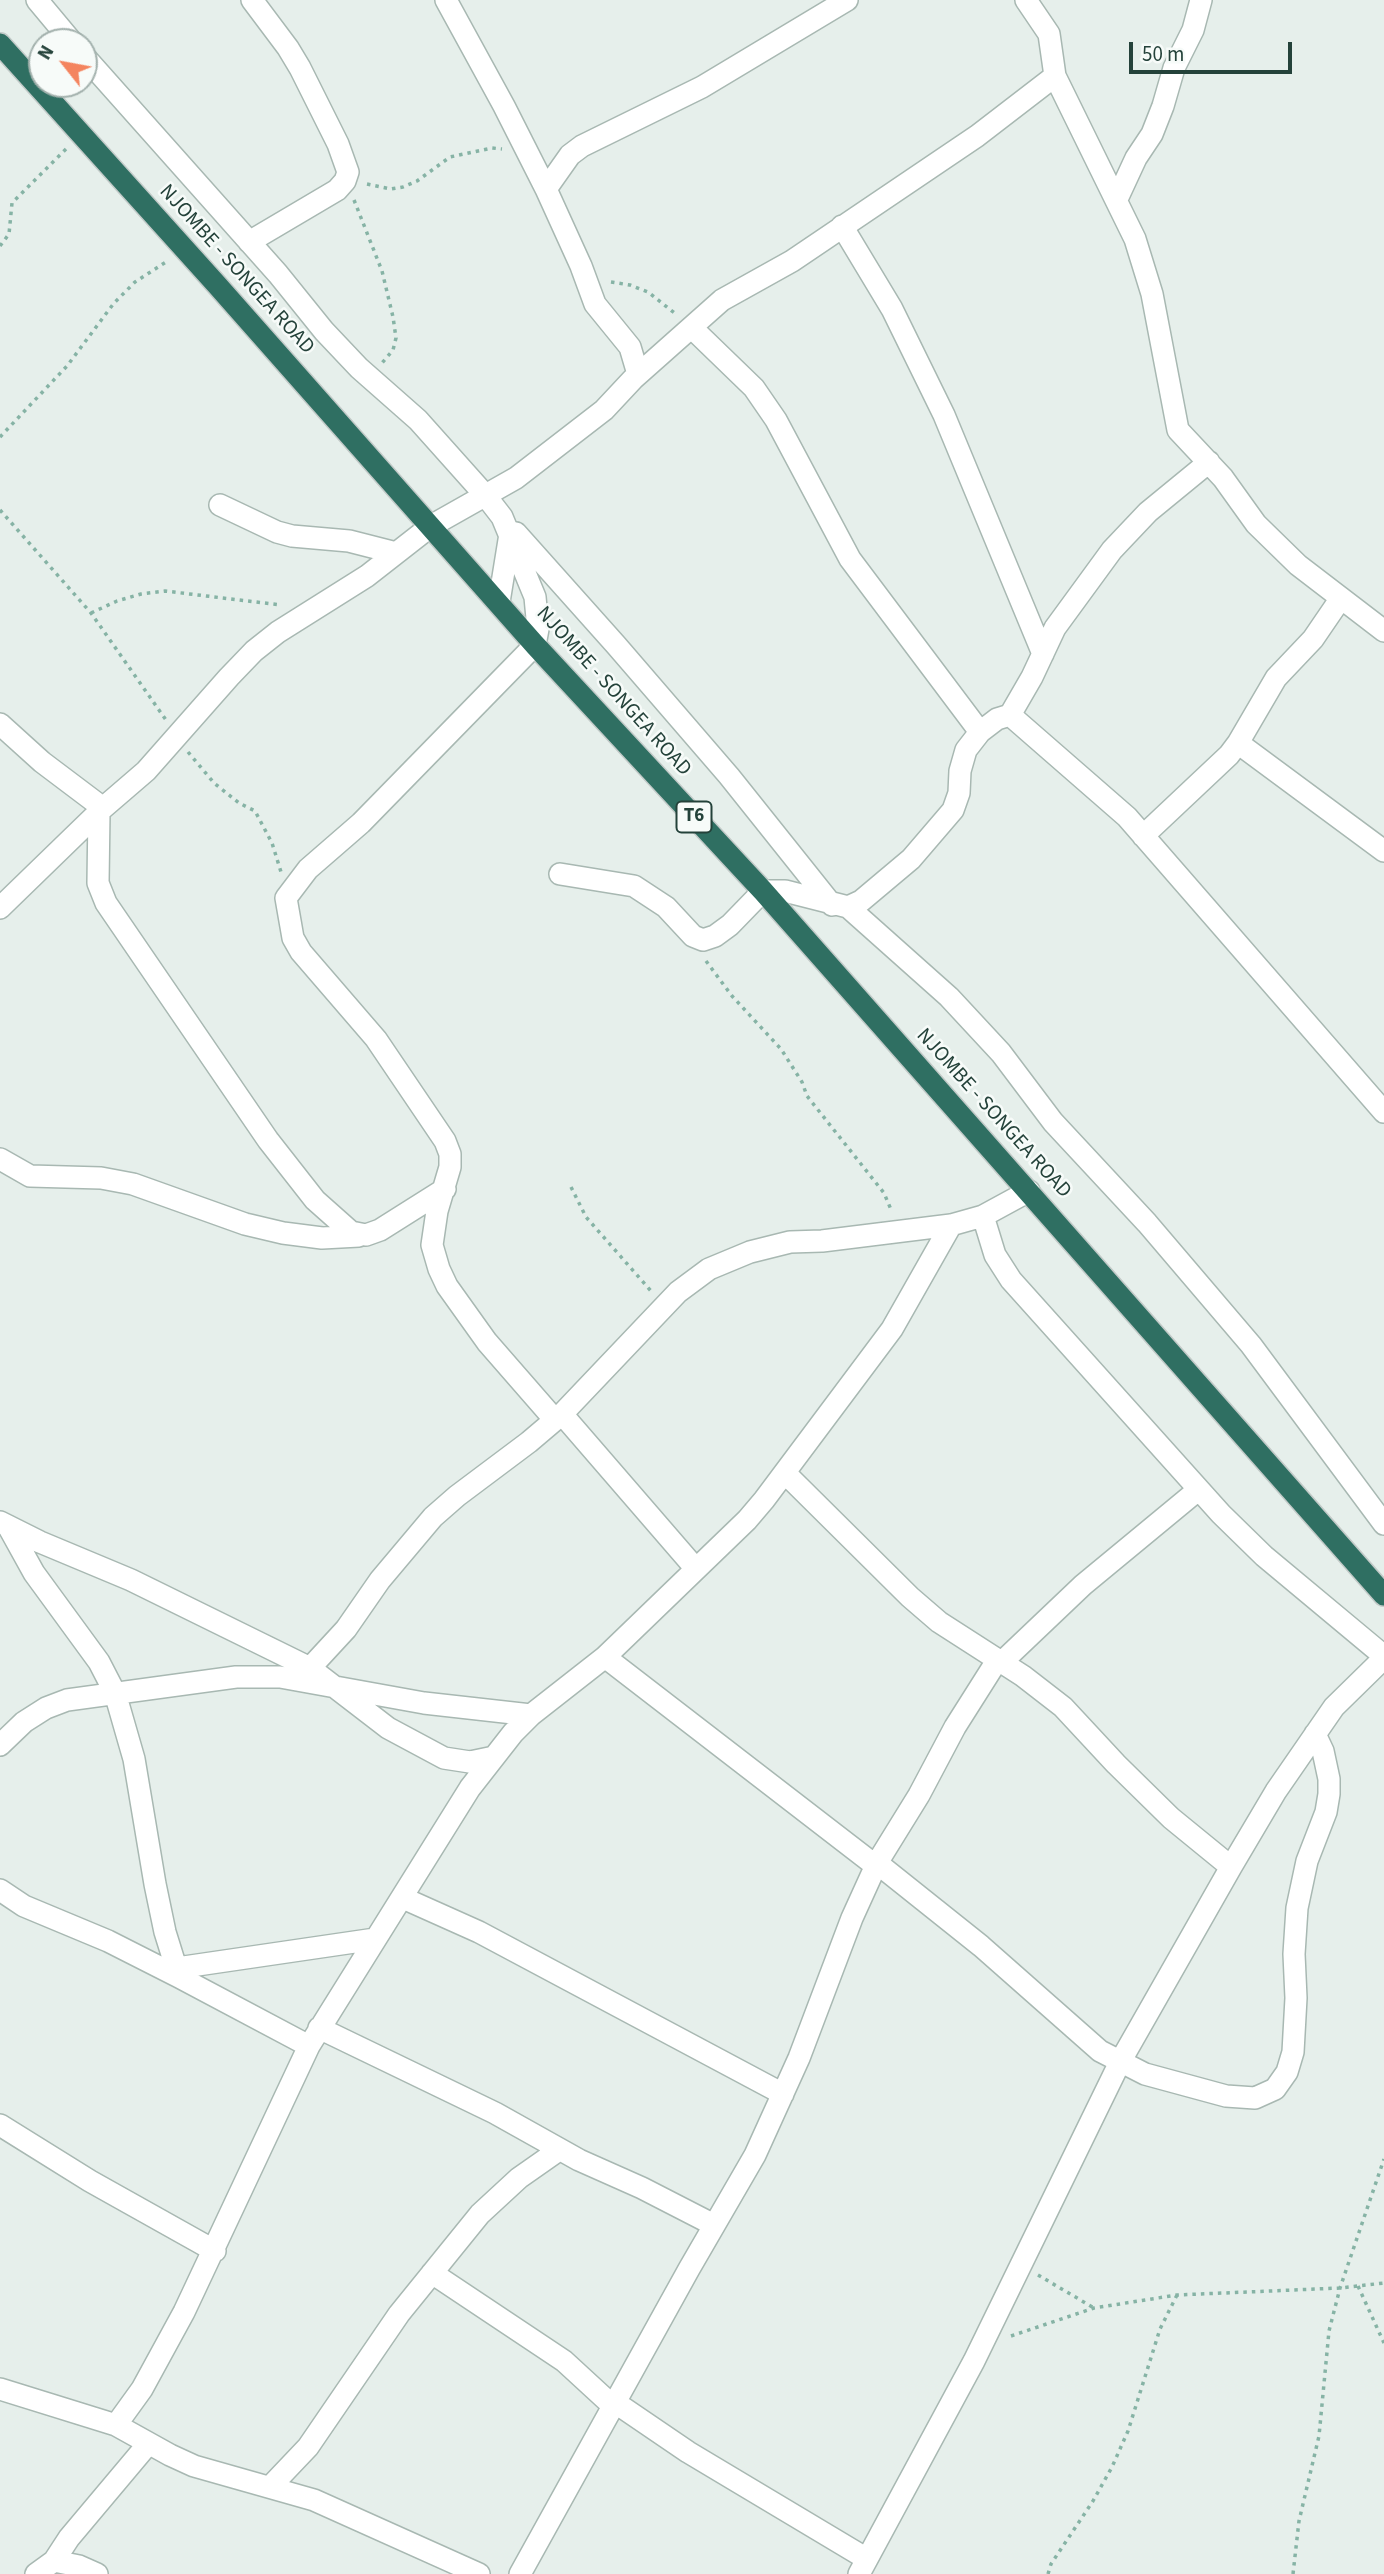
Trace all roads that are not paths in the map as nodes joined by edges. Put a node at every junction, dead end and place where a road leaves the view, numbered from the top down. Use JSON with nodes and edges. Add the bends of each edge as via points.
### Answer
{"nodes":[{"id":1,"x":37,"y":0,"type":"edge"},
{"id":2,"x":252,"y":0,"type":"edge"},
{"id":3,"x":446,"y":0,"type":"edge"},
{"id":4,"x":847,"y":0,"type":"edge"},
{"id":5,"x":1026,"y":0,"type":"edge"},
{"id":6,"x":1202,"y":0,"type":"edge"},
{"id":7,"x":60,"y":28,"type":"edge"},
{"id":8,"x":2,"y":52,"type":"edge"},
{"id":9,"x":98,"y":72,"type":"edge"},
{"id":10,"x":1055,"y":76,"type":"junction"},
{"id":11,"x":546,"y":189,"type":"junction"},
{"id":12,"x":1117,"y":199,"type":"junction"},
{"id":13,"x":842,"y":226,"type":"junction"},
{"id":14,"x":249,"y":242,"type":"junction"},
{"id":15,"x":692,"y":328,"type":"junction"},
{"id":16,"x":638,"y":374,"type":"junction"},
{"id":17,"x":1209,"y":462,"type":"junction"},
{"id":18,"x":485,"y":495,"type":"junction"},
{"id":19,"x":220,"y":505,"type":"dead end"},
{"id":20,"x":431,"y":526,"type":"junction"},
{"id":21,"x":506,"y":526,"type":"junction"},
{"id":22,"x":396,"y":553,"type":"junction"},
{"id":23,"x":1341,"y":598,"type":"junction"},
{"id":24,"x":499,"y":602,"type":"junction"},
{"id":25,"x":1384,"y":631,"type":"edge"},
{"id":26,"x":535,"y":645,"type":"junction"},
{"id":27,"x":1043,"y":654,"type":"junction"},
{"id":28,"x":1010,"y":715,"type":"junction"},
{"id":29,"x":0,"y":724,"type":"edge"},
{"id":30,"x":980,"y":732,"type":"junction"},
{"id":31,"x":1238,"y":743,"type":"junction"},
{"id":32,"x":101,"y":810,"type":"junction"},
{"id":33,"x":1143,"y":836,"type":"junction"},
{"id":34,"x":1384,"y":851,"type":"edge"},
{"id":35,"x":560,"y":874,"type":"dead end"},
{"id":36,"x":763,"y":891,"type":"junction"},
{"id":37,"x":840,"y":906,"type":"junction"},
{"id":38,"x":0,"y":908,"type":"edge"},
{"id":39,"x":1384,"y":1112,"type":"edge"},
{"id":40,"x":0,"y":1159,"type":"edge"},
{"id":41,"x":444,"y":1189,"type":"junction"},
{"id":42,"x":1028,"y":1191,"type":"junction"},
{"id":43,"x":983,"y":1216,"type":"junction"},
{"id":44,"x":951,"y":1225,"type":"junction"},
{"id":45,"x":366,"y":1235,"type":"junction"},
{"id":46,"x":559,"y":1417,"type":"junction"},
{"id":47,"x":786,"y":1474,"type":"junction"},
{"id":48,"x":1198,"y":1490,"type":"junction"},
{"id":49,"x":4,"y":1524,"type":"edge"},
{"id":50,"x":1384,"y":1524,"type":"edge"},
{"id":51,"x":696,"y":1569,"type":"junction"},
{"id":52,"x":1384,"y":1595,"type":"edge"},
{"id":53,"x":605,"y":1657,"type":"junction"},
{"id":54,"x":1384,"y":1657,"type":"edge"},
{"id":55,"x":1000,"y":1661,"type":"junction"},
{"id":56,"x":310,"y":1668,"type":"junction"},
{"id":57,"x":330,"y":1684,"type":"junction"},
{"id":58,"x":115,"y":1693,"type":"junction"},
{"id":59,"x":531,"y":1715,"type":"junction"},
{"id":60,"x":1315,"y":1734,"type":"junction"},
{"id":61,"x":0,"y":1745,"type":"edge"},
{"id":62,"x":494,"y":1757,"type":"junction"},
{"id":63,"x":876,"y":1865,"type":"junction"},
{"id":64,"x":1231,"y":1867,"type":"junction"},
{"id":65,"x":0,"y":1890,"type":"edge"},
{"id":66,"x":403,"y":1898,"type":"junction"},
{"id":67,"x":375,"y":1939,"type":"junction"},
{"id":68,"x":178,"y":1972,"type":"junction"},
{"id":69,"x":314,"y":2037,"type":"junction"},
{"id":70,"x":1121,"y":2062,"type":"junction"},
{"id":71,"x":783,"y":2094,"type":"junction"},
{"id":72,"x":0,"y":2125,"type":"edge"},
{"id":73,"x":559,"y":2150,"type":"junction"},
{"id":74,"x":715,"y":2225,"type":"junction"},
{"id":75,"x":215,"y":2251,"type":"junction"},
{"id":76,"x":432,"y":2273,"type":"junction"},
{"id":77,"x":0,"y":2389,"type":"edge"},
{"id":78,"x":615,"y":2405,"type":"junction"},
{"id":79,"x":116,"y":2425,"type":"junction"},
{"id":80,"x":148,"y":2444,"type":"junction"},
{"id":81,"x":270,"y":2487,"type":"junction"},
{"id":82,"x":54,"y":2561,"type":"junction"},
{"id":83,"x":863,"y":2566,"type":"edge"},
{"id":84,"x":36,"y":2574,"type":"edge"},
{"id":85,"x":97,"y":2574,"type":"edge"},
{"id":86,"x":479,"y":2574,"type":"edge"},
{"id":87,"x":520,"y":2574,"type":"edge"}],
"edges":[{"from":1,"to":7,"type":"street"},
{"from":2,"to":14,"type":"street","via":[[300,68],[348,172],[347,185]]},
{"from":3,"to":11,"type":"street"},
{"from":4,"to":11,"type":"street","via":[[702,87],[582,146]]},
{"from":5,"to":10,"type":"street","via":[[1049,34]]},
{"from":6,"to":12,"type":"street","via":[[1156,124]]},
{"from":8,"to":20,"type":"highway","name":"NJOMBE - SONGEA ROAD","number":"T6","via":[[82,135]]},
{"from":9,"to":14,"type":"street"},
{"from":10,"to":12,"type":"street"},
{"from":10,"to":13,"type":"street","via":[[977,136]]},
{"from":11,"to":16,"type":"street","via":[[594,304],[630,347]]},
{"from":12,"to":17,"type":"street","via":[[1153,294],[1178,430]]},
{"from":13,"to":15,"type":"street","via":[[792,261],[722,300]]},
{"from":13,"to":27,"type":"street","via":[[892,309],[944,415]]},
{"from":14,"to":18,"type":"street","via":[[324,331],[418,420]]},
{"from":15,"to":16,"type":"street"},
{"from":15,"to":30,"type":"street","via":[[754,388],[776,419],[850,559]]},
{"from":16,"to":18,"type":"street","via":[[604,410],[516,478]]},
{"from":17,"to":23,"type":"street","via":[[1256,524]]},
{"from":17,"to":27,"type":"street","via":[[1148,512],[1112,550],[1055,628]]},
{"from":18,"to":20,"type":"street"},
{"from":18,"to":21,"type":"street"},
{"from":19,"to":22,"type":"street","via":[[277,532],[349,541]]},
{"from":20,"to":22,"type":"street"},
{"from":20,"to":24,"type":"highway","name":"NJOMBE - SONGEA ROAD","number":"T6"},
{"from":21,"to":24,"type":"street"},
{"from":21,"to":26,"type":"street","via":[[536,597]]},
{"from":21,"to":37,"type":"street","via":[[616,645]]},
{"from":22,"to":32,"type":"street","via":[[254,651],[146,771]]},
{"from":23,"to":25,"type":"street"},
{"from":23,"to":31,"type":"street","via":[[1313,639],[1276,678]]},
{"from":24,"to":26,"type":"highway","name":"NJOMBE - SONGEA ROAD","number":"T6"},
{"from":26,"to":36,"type":"highway","name":"NJOMBE - SONGEA ROAD","number":"T6"},
{"from":26,"to":41,"type":"street","via":[[361,823],[308,869],[286,898],[300,952],[376,1039],[445,1141],[450,1167]]},
{"from":27,"to":28,"type":"street"},
{"from":28,"to":30,"type":"street"},
{"from":28,"to":33,"type":"street"},
{"from":29,"to":32,"type":"street"},
{"from":30,"to":37,"type":"street","via":[[967,750],[953,810],[911,859],[861,901]]},
{"from":31,"to":33,"type":"street"},
{"from":31,"to":34,"type":"street"},
{"from":32,"to":38,"type":"street"},
{"from":32,"to":45,"type":"street","via":[[98,883],[116,918],[268,1140],[315,1200],[351,1232]]},
{"from":33,"to":39,"type":"street"},
{"from":35,"to":36,"type":"street","via":[[634,886],[703,940],[730,925]]},
{"from":36,"to":37,"type":"street","via":[[794,893]]},
{"from":36,"to":42,"type":"highway","name":"NJOMBE - SONGEA ROAD","number":"T6"},
{"from":37,"to":50,"type":"street","via":[[949,997],[1001,1053],[1053,1122],[1251,1345]]},
{"from":40,"to":45,"type":"street","via":[[30,1176],[101,1178],[133,1184],[283,1233],[322,1238]]},
{"from":41,"to":45,"type":"street"},
{"from":41,"to":46,"type":"street","via":[[432,1245],[447,1286],[486,1342]]},
{"from":42,"to":43,"type":"street"},
{"from":42,"to":52,"type":"highway","name":"NJOMBE - SONGEA ROAD","number":"T6"},
{"from":43,"to":44,"type":"street"},
{"from":43,"to":48,"type":"street","via":[[995,1255],[1011,1280]]},
{"from":44,"to":46,"type":"street","via":[[790,1242],[709,1269],[678,1292]]},
{"from":44,"to":47,"type":"street","via":[[892,1329]]},
{"from":46,"to":51,"type":"street"},
{"from":46,"to":56,"type":"street","via":[[433,1517]]},
{"from":47,"to":51,"type":"street"},
{"from":47,"to":55,"type":"street","via":[[920,1605]]},
{"from":48,"to":54,"type":"street","via":[[1241,1535]]},
{"from":48,"to":55,"type":"street"},
{"from":49,"to":56,"type":"street"},
{"from":49,"to":58,"type":"street","via":[[99,1662]]},
{"from":51,"to":53,"type":"street"},
{"from":53,"to":59,"type":"street"},
{"from":53,"to":63,"type":"street"},
{"from":54,"to":60,"type":"street","via":[[1334,1707]]},
{"from":55,"to":63,"type":"street","via":[[955,1727]]},
{"from":55,"to":64,"type":"street","via":[[1063,1707],[1171,1818]]},
{"from":56,"to":57,"type":"street"},
{"from":57,"to":58,"type":"street","via":[[236,1677]]},
{"from":57,"to":59,"type":"street","via":[[425,1703]]},
{"from":57,"to":62,"type":"street","via":[[388,1728],[444,1758],[470,1762]]},
{"from":58,"to":61,"type":"street","via":[[46,1708]]},
{"from":58,"to":68,"type":"street","via":[[134,1759],[155,1884]]},
{"from":59,"to":62,"type":"street"},
{"from":60,"to":64,"type":"street"},
{"from":60,"to":70,"type":"street","via":[[1329,1794],[1297,1908],[1293,2052],[1287,2072],[1275,2089],[1255,2098],[1192,2088]]},
{"from":62,"to":66,"type":"street"},
{"from":63,"to":70,"type":"street","via":[[981,1946],[1100,2051]]},
{"from":63,"to":71,"type":"street"},
{"from":64,"to":70,"type":"street"},
{"from":65,"to":68,"type":"street","via":[[24,1906]]},
{"from":66,"to":67,"type":"street"},
{"from":66,"to":71,"type":"street","via":[[479,1932]]},
{"from":67,"to":68,"type":"street"},
{"from":67,"to":69,"type":"street"},
{"from":68,"to":69,"type":"street"},
{"from":69,"to":73,"type":"street","via":[[495,2113]]},
{"from":69,"to":75,"type":"street"},
{"from":70,"to":83,"type":"street","via":[[983,2343]]},
{"from":71,"to":74,"type":"street"},
{"from":72,"to":75,"type":"street"},
{"from":73,"to":74,"type":"street"},
{"from":73,"to":76,"type":"street","via":[[480,2214]]},
{"from":74,"to":78,"type":"street"},
{"from":75,"to":79,"type":"street","via":[[142,2389]]},
{"from":76,"to":78,"type":"street","via":[[564,2361]]},
{"from":76,"to":81,"type":"street","via":[[307,2447]]},
{"from":77,"to":79,"type":"street"},
{"from":78,"to":83,"type":"street"},
{"from":78,"to":87,"type":"street"},
{"from":79,"to":80,"type":"street"},
{"from":80,"to":81,"type":"street","via":[[194,2466]]},
{"from":80,"to":82,"type":"street"},
{"from":81,"to":86,"type":"street","via":[[314,2500]]},
{"from":82,"to":84,"type":"street"},
{"from":82,"to":85,"type":"street"}]}
